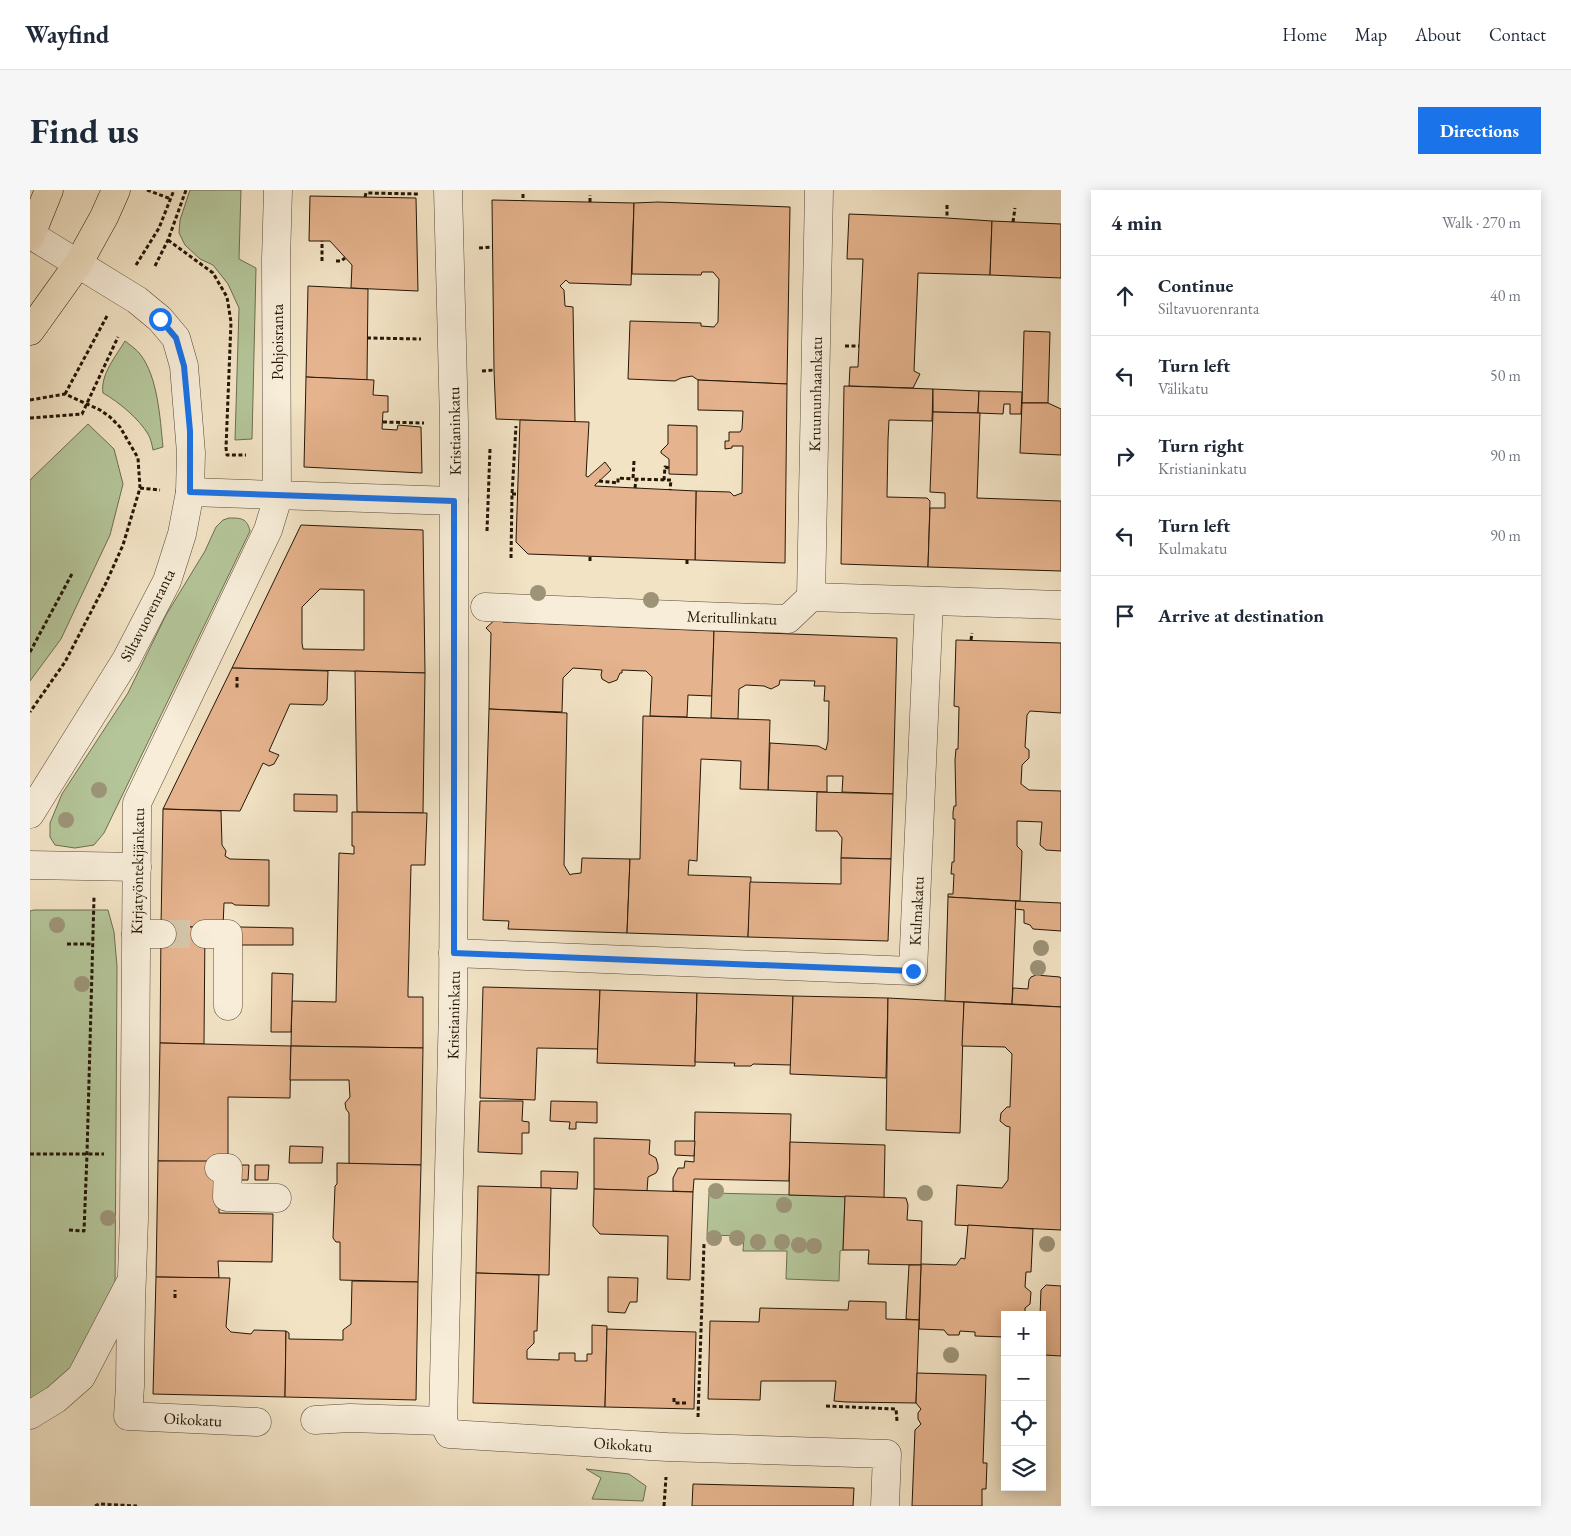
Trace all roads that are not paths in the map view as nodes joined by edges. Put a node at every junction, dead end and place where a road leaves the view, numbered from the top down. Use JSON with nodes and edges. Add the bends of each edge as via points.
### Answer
{"nodes":[{"id":1,"x":49,"y":190,"type":"edge"},
{"id":2,"x":116,"y":190,"type":"edge"},
{"id":3,"x":278,"y":190,"type":"edge"},
{"id":4,"x":448,"y":190,"type":"edge"},
{"id":5,"x":819,"y":190,"type":"edge"},
{"id":6,"x":31,"y":236,"type":"edge"},
{"id":7,"x":78,"y":264,"type":"junction"},
{"id":8,"x":30,"y":332,"type":"edge"},
{"id":9,"x":190,"y":492,"type":"junction"},
{"id":10,"x":277,"y":495,"type":"junction"},
{"id":11,"x":454,"y":501,"type":"junction"},
{"id":12,"x":811,"y":597,"type":"junction"},
{"id":13,"x":929,"y":601,"type":"junction"},
{"id":14,"x":1061,"y":605,"type":"edge"},
{"id":15,"x":485,"y":607,"type":"dead end"},
{"id":16,"x":30,"y":814,"type":"edge"},
{"id":17,"x":30,"y":866,"type":"edge"},
{"id":18,"x":137,"y":867,"type":"junction"},
{"id":19,"x":205,"y":934,"type":"tunnel mouth"},
{"id":20,"x":454,"y":953,"type":"junction"},
{"id":21,"x":228,"y":1006,"type":"dead end"},
{"id":22,"x":219,"y":1168,"type":"dead end"},
{"id":23,"x":277,"y":1198,"type":"dead end"},
{"id":24,"x":133,"y":1277,"type":"junction"},
{"id":25,"x":30,"y":1416,"type":"edge"},
{"id":26,"x":128,"y":1416,"type":"joint"},
{"id":27,"x":315,"y":1420,"type":"dead end"},
{"id":28,"x":443,"y":1421,"type":"junction"},
{"id":29,"x":257,"y":1422,"type":"dead end"},
{"id":30,"x":885,"y":1506,"type":"edge"}],
"edges":[{"from":1,"to":6,"type":"main road","name":"Siltavuorenranta"},
{"from":2,"to":7,"type":"main road"},
{"from":3,"to":10,"type":"street","name":"Pohjoisranta"},
{"from":4,"to":11,"type":"street","name":"Kristianinkatu"},
{"from":5,"to":12,"type":"street","name":"Kruununhaankatu"},
{"from":6,"to":7,"type":"street","name":"Siltavuorenranta"},
{"from":7,"to":8,"type":"main road"},
{"from":7,"to":9,"type":"street","name":"Siltavuorenranta","via":[[148,308],[176,338],[184,366],[191,453]]},
{"from":9,"to":10,"type":"street"},
{"from":9,"to":16,"type":"street","name":"Siltavuorenranta","via":[[182,534],[167,580],[126,660]]},
{"from":10,"to":11,"type":"street"},
{"from":10,"to":18,"type":"street","name":"Kirjatyöntekijänkatu","via":[[268,530],[137,803]]},
{"from":11,"to":20,"type":"street","name":"Kristianinkatu"},
{"from":12,"to":13,"type":"street"},
{"from":12,"to":15,"type":"street","name":"Meritullinkatu","via":[[788,619]]},
{"from":13,"to":14,"type":"street"},
{"from":13,"to":20,"type":"street","name":"Kulmakatu","via":[[913,971]]},
{"from":17,"to":18,"type":"street"},
{"from":18,"to":24,"type":"street","name":"Kirjatyöntekijänkatu","via":[[149,934],[146,1167]]},
{"from":19,"to":21,"type":"street","via":[[228,934]]},
{"from":20,"to":28,"type":"street","name":"Kristianinkatu"},
{"from":22,"to":23,"type":"street","via":[[228,1168],[227,1197]]},
{"from":24,"to":25,"type":"street","name":"Kirjatyöntekijänkatu","via":[[81,1377]]},
{"from":24,"to":26,"type":"street","name":"Kirjatyöntekijänkatu"},
{"from":26,"to":29,"type":"street","name":"Oikokatu"},
{"from":27,"to":28,"type":"street"},
{"from":28,"to":30,"type":"street","name":"Oikokatu","via":[[450,1434],[887,1454]]}]}
